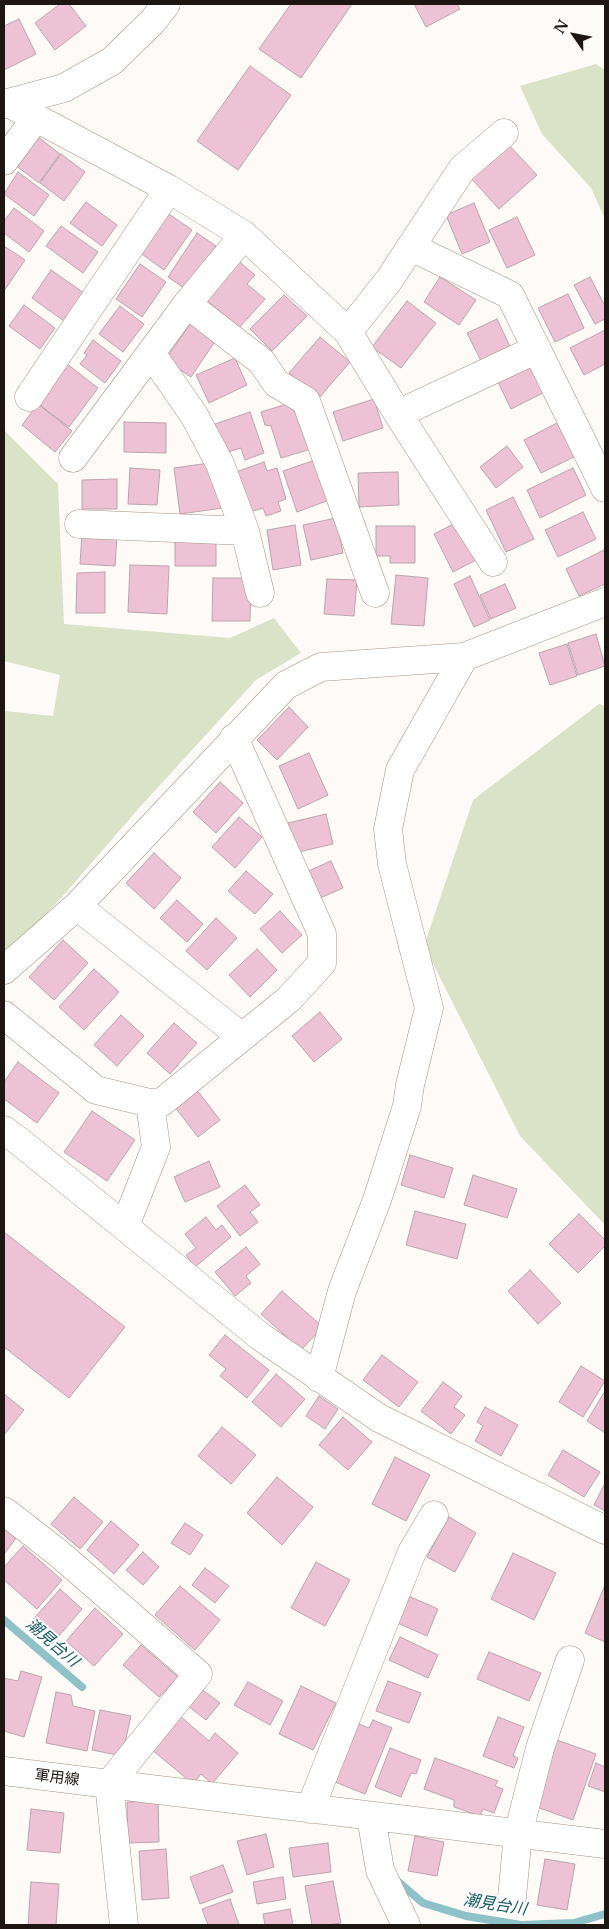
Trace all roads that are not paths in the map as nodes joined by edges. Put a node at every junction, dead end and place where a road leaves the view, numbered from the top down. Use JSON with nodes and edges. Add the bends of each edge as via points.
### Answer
{"nodes":[{"id":1,"x":166,"y":4,"type":"edge"},
{"id":2,"x":7,"y":104,"type":"edge"},
{"id":3,"x":36,"y":118,"type":"junction"},
{"id":4,"x":504,"y":133,"type":"dead end"},
{"id":5,"x":4,"y":161,"type":"edge"},
{"id":6,"x":169,"y":189,"type":"junction"},
{"id":7,"x":244,"y":235,"type":"junction"},
{"id":8,"x":411,"y":247,"type":"junction"},
{"id":9,"x":187,"y":304,"type":"junction"},
{"id":10,"x":348,"y":332,"type":"junction"},
{"id":11,"x":537,"y":349,"type":"junction"},
{"id":12,"x":151,"y":353,"type":"junction"},
{"id":13,"x":29,"y":397,"type":"dead end"},
{"id":14,"x":398,"y":414,"type":"junction"},
{"id":15,"x":73,"y":458,"type":"dead end"},
{"id":16,"x":605,"y":488,"type":"edge"},
{"id":17,"x":79,"y":524,"type":"dead end"},
{"id":18,"x":245,"y":531,"type":"junction"},
{"id":19,"x":493,"y":562,"type":"dead end"},
{"id":20,"x":260,"y":593,"type":"dead end"},
{"id":21,"x":375,"y":593,"type":"dead end"},
{"id":22,"x":605,"y":602,"type":"edge"},
{"id":23,"x":464,"y":657,"type":"junction"},
{"id":24,"x":234,"y":738,"type":"junction"},
{"id":25,"x":77,"y":906,"type":"junction"},
{"id":26,"x":4,"y":970,"type":"edge"},
{"id":27,"x":4,"y":1015,"type":"edge"},
{"id":28,"x":242,"y":1037,"type":"junction"},
{"id":29,"x":150,"y":1103,"type":"junction"},
{"id":30,"x":4,"y":1130,"type":"edge"},
{"id":31,"x":125,"y":1226,"type":"junction"},
{"id":32,"x":319,"y":1378,"type":"junction"},
{"id":33,"x":4,"y":1511,"type":"edge"},
{"id":34,"x":434,"y":1515,"type":"dead end"},
{"id":35,"x":605,"y":1530,"type":"edge"},
{"id":36,"x":570,"y":1660,"type":"dead end"},
{"id":37,"x":4,"y":1771,"type":"edge"},
{"id":38,"x":110,"y":1784,"type":"junction"},
{"id":39,"x":310,"y":1809,"type":"junction"},
{"id":40,"x":371,"y":1816,"type":"junction"},
{"id":41,"x":518,"y":1834,"type":"junction"},
{"id":42,"x":605,"y":1844,"type":"edge"},
{"id":43,"x":512,"y":1897,"type":"dead end"},
{"id":44,"x":124,"y":1925,"type":"edge"},
{"id":45,"x":406,"y":1925,"type":"edge"}],
"edges":[{"from":1,"to":2,"type":"street","via":[[112,61],[64,88]]},
{"from":2,"to":3,"type":"street"},
{"from":3,"to":5,"type":"street"},
{"from":3,"to":6,"type":"street"},
{"from":4,"to":8,"type":"street","via":[[462,169]]},
{"from":6,"to":7,"type":"street"},
{"from":6,"to":13,"type":"street"},
{"from":7,"to":9,"type":"street"},
{"from":7,"to":10,"type":"street"},
{"from":8,"to":10,"type":"street"},
{"from":8,"to":11,"type":"street","via":[[510,294]]},
{"from":9,"to":12,"type":"street"},
{"from":9,"to":21,"type":"street","via":[[262,362],[276,383],[306,401]]},
{"from":10,"to":14,"type":"street"},
{"from":11,"to":14,"type":"street"},
{"from":11,"to":16,"type":"street"},
{"from":12,"to":15,"type":"street"},
{"from":12,"to":18,"type":"street","via":[[194,415],[220,464]]},
{"from":14,"to":19,"type":"street"},
{"from":17,"to":18,"type":"street"},
{"from":18,"to":20,"type":"street"},
{"from":22,"to":23,"type":"street"},
{"from":23,"to":24,"type":"street","via":[[321,668],[286,685]]},
{"from":23,"to":32,"type":"street","via":[[400,770],[388,829],[392,864],[429,1008],[407,1106],[342,1290]]},
{"from":24,"to":25,"type":"street"},
{"from":24,"to":28,"type":"street","via":[[322,934],[322,963],[289,999]]},
{"from":25,"to":26,"type":"street"},
{"from":25,"to":28,"type":"street"},
{"from":27,"to":29,"type":"street","via":[[96,1090]]},
{"from":28,"to":29,"type":"street","via":[[162,1102]]},
{"from":29,"to":31,"type":"street","via":[[156,1147]]},
{"from":30,"to":31,"type":"street"},
{"from":31,"to":32,"type":"street","via":[[261,1337]]},
{"from":32,"to":35,"type":"street","via":[[380,1418]]},
{"from":33,"to":38,"type":"street","via":[[57,1552],[198,1674]]},
{"from":34,"to":39,"type":"street","via":[[412,1552]]},
{"from":36,"to":41,"type":"street","via":[[540,1748]]},
{"from":37,"to":38,"type":"street","name":"軍用線"},
{"from":38,"to":39,"type":"street","name":"軍用線"},
{"from":38,"to":44,"type":"street"},
{"from":39,"to":40,"type":"street","name":"軍用線"},
{"from":40,"to":41,"type":"street","name":"軍用線"},
{"from":40,"to":45,"type":"street","via":[[380,1870]]},
{"from":41,"to":42,"type":"street","name":"軍用線"},
{"from":41,"to":43,"type":"street"}]}
